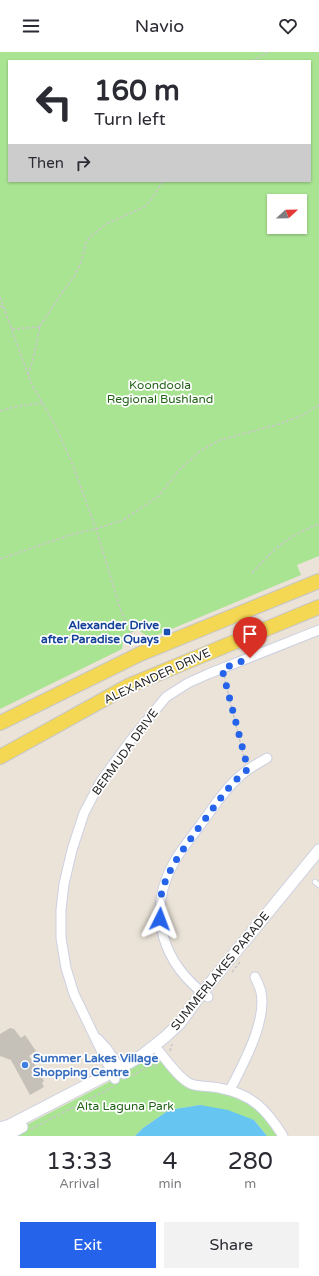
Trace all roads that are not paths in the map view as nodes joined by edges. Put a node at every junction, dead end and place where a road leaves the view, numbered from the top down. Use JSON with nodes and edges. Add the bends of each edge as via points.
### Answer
{"nodes":[{"id":1,"x":319,"y":581,"type":"edge"},
{"id":2,"x":319,"y":606,"type":"edge"},
{"id":3,"x":319,"y":630,"type":"edge"},
{"id":4,"x":0,"y":723,"type":"edge"},
{"id":5,"x":0,"y":757,"type":"edge"},
{"id":6,"x":267,"y":758,"type":"dead end"},
{"id":7,"x":319,"y":850,"type":"edge"},
{"id":8,"x":319,"y":860,"type":"edge"},
{"id":9,"x":255,"y":977,"type":"dead end"},
{"id":10,"x":205,"y":995,"type":"junction"},
{"id":11,"x":157,"y":1048,"type":"junction"},
{"id":12,"x":118,"y":1073,"type":"junction"},
{"id":13,"x":230,"y":1090,"type":"junction"},
{"id":14,"x":35,"y":1116,"type":"junction"},
{"id":15,"x":0,"y":1128,"type":"edge"},
{"id":16,"x":5,"y":1136,"type":"edge"},
{"id":17,"x":283,"y":1136,"type":"edge"}],
"edges":[{"from":1,"to":4,"type":"main road","name":"ALEXANDER DRIVE","via":[[140,654]]},
{"from":2,"to":5,"type":"main road","name":"ALEXANDER DRIVE","via":[[128,686]]},
{"from":3,"to":12,"type":"street","name":"BERMUDA DRIVE","via":[[188,683],[166,697],[101,781],[84,813],[64,884],[61,938],[66,968],[81,1012],[96,1037],[101,1052]]},
{"from":6,"to":10,"type":"street","via":[[248,769],[226,790],[173,863],[163,886],[159,909],[165,943],[177,966]]},
{"from":7,"to":10,"type":"street","name":"SUMMERLAKES PARADE"},
{"from":8,"to":10,"type":"street","name":"SUMMERLAKES PARADE"},
{"from":9,"to":13,"type":"street","via":[[261,992],[260,1011],[252,1046]]},
{"from":10,"to":11,"type":"street","name":"SUMMERLAKES PARADE","via":[[183,1028]]},
{"from":11,"to":12,"type":"street","name":"SUMMERLAKES PARADE"},
{"from":11,"to":13,"type":"street","via":[[191,1084]]},
{"from":12,"to":14,"type":"street","name":"SUMMERLAKES PARADE"},
{"from":13,"to":17,"type":"street","via":[[260,1105]]},
{"from":14,"to":15,"type":"street","name":"SUMMERLAKES PARADE"},
{"from":14,"to":16,"type":"street","name":"SUMMERLAKES PARADE"},
{"from":15,"to":16,"type":"street"}]}
